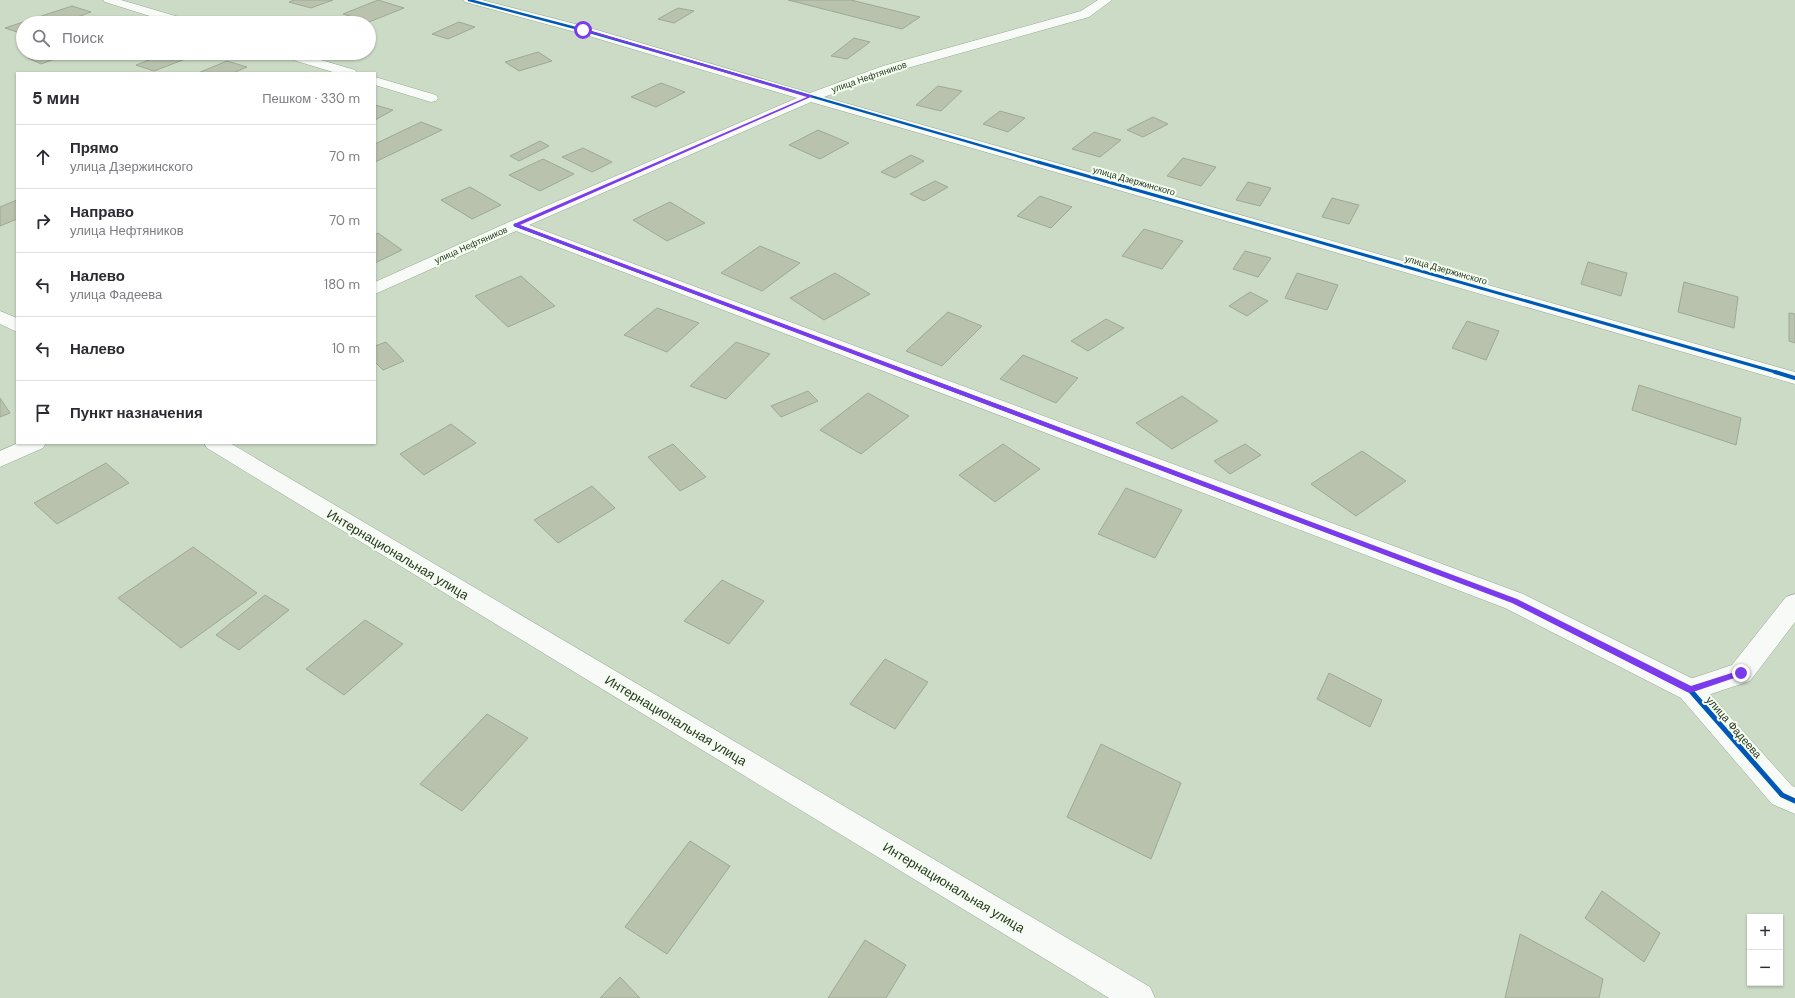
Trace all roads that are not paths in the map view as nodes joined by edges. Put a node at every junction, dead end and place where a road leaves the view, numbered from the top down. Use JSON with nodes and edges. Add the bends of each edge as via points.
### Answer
{"nodes":[{"id":1,"x":108,"y":0,"type":"edge"},
{"id":2,"x":469,"y":0,"type":"edge"},
{"id":3,"x":1106,"y":0,"type":"edge"},
{"id":4,"x":161,"y":16,"type":"edge"},
{"id":5,"x":307,"y":60,"type":"edge"},
{"id":6,"x":347,"y":72,"type":"edge"},
{"id":7,"x":376,"y":81,"type":"edge"},
{"id":8,"x":810,"y":96,"type":"junction"},
{"id":9,"x":431,"y":98,"type":"dead end"},
{"id":10,"x":515,"y":225,"type":"junction"},
{"id":11,"x":376,"y":289,"type":"edge"},
{"id":12,"x":0,"y":316,"type":"edge"},
{"id":13,"x":16,"y":325,"type":"edge"},
{"id":14,"x":1795,"y":378,"type":"edge"},
{"id":15,"x":34,"y":444,"type":"edge"},
{"id":16,"x":216,"y":444,"type":"edge"},
{"id":17,"x":0,"y":460,"type":"edge"},
{"id":18,"x":1795,"y":604,"type":"edge"},
{"id":19,"x":1690,"y":690,"type":"junction"},
{"id":20,"x":1795,"y":801,"type":"edge"},
{"id":21,"x":1138,"y":998,"type":"edge"}],
"edges":[{"from":1,"to":4,"type":"street"},
{"from":2,"to":8,"type":"street","name":"улица Дзержинского","via":[[583,30]]},
{"from":3,"to":8,"type":"street","name":"улица Нефтяников","via":[[1084,14],[888,69]]},
{"from":5,"to":6,"type":"street"},
{"from":7,"to":9,"type":"street"},
{"from":8,"to":10,"type":"street","name":"улица Нефтяников"},
{"from":8,"to":14,"type":"street","name":"улица Дзержинского"},
{"from":10,"to":11,"type":"street","name":"улица Нефтяников"},
{"from":10,"to":19,"type":"street","name":"улица Фадеева","via":[[1514,601]]},
{"from":12,"to":13,"type":"street"},
{"from":15,"to":17,"type":"street"},
{"from":16,"to":21,"type":"street","name":"Интернациональная улица"},
{"from":18,"to":19,"type":"street","via":[[1741,673]]},
{"from":19,"to":20,"type":"street","name":"улица Фадеева","via":[[1782,796]]}]}
